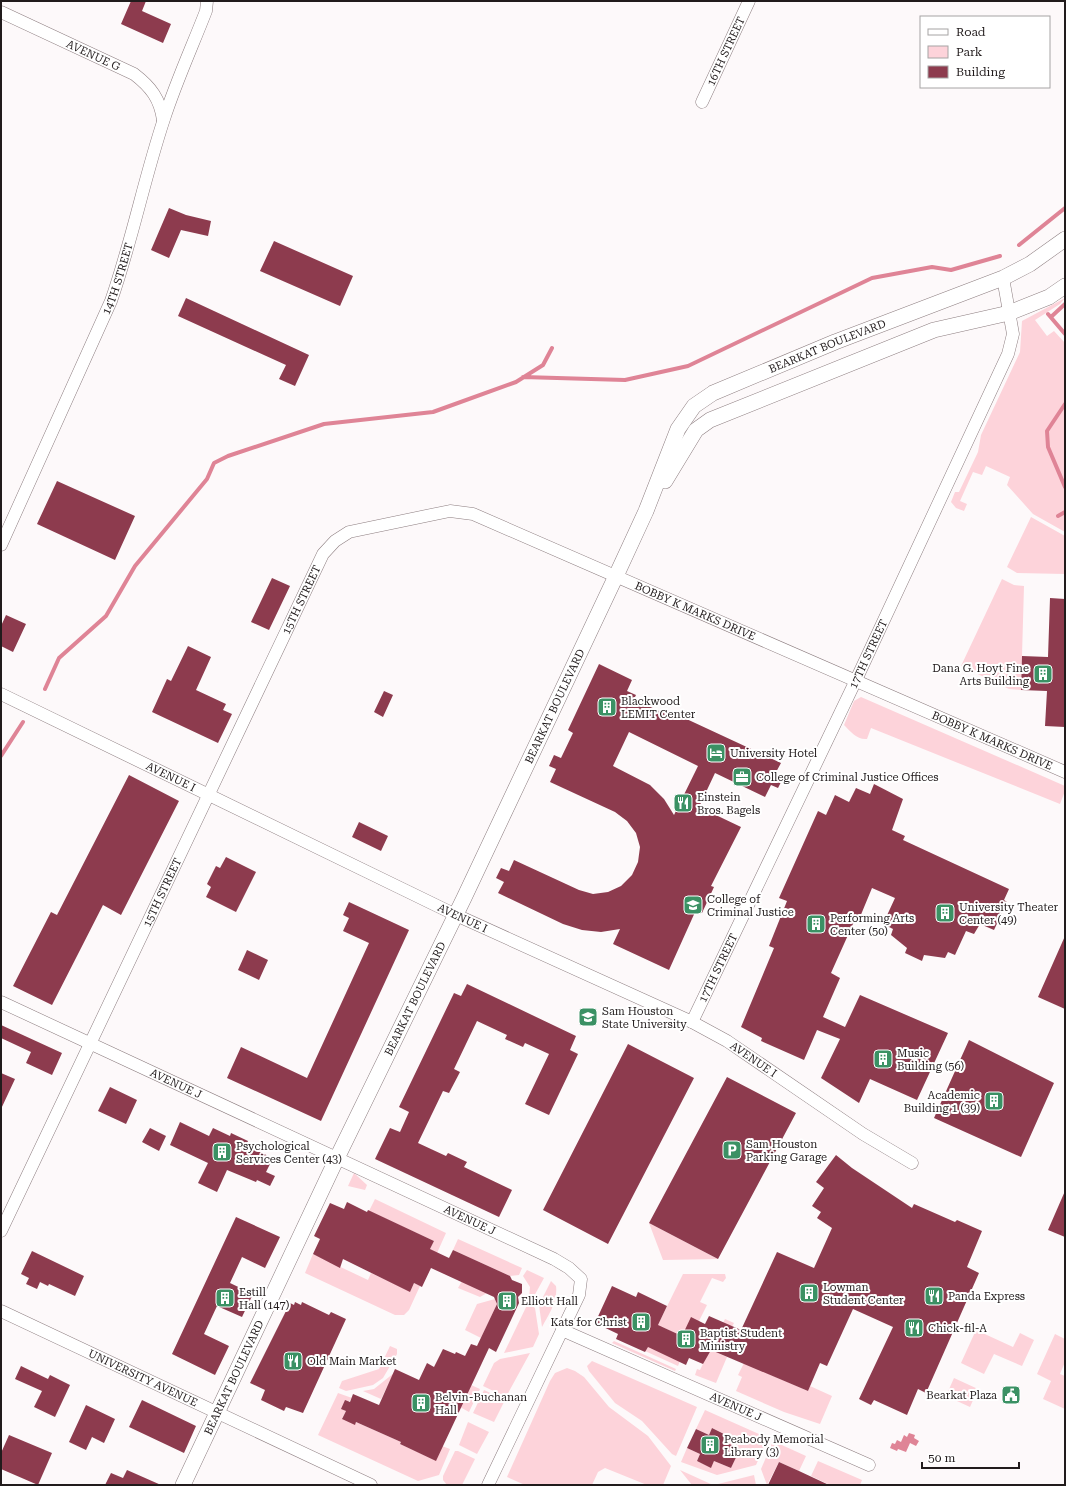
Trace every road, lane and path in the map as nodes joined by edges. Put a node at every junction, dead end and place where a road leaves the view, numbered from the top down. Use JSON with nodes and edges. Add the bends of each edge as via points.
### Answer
{"nodes":[{"id":1,"x":207,"y":1,"type":"edge"},
{"id":2,"x":749,"y":1,"type":"edge"},
{"id":3,"x":1,"y":12,"type":"edge"},
{"id":4,"x":702,"y":102,"type":"dead end"},
{"id":5,"x":163,"y":121,"type":"junction"},
{"id":6,"x":1065,"y":238,"type":"edge"},
{"id":7,"x":1002,"y":278,"type":"junction"},
{"id":8,"x":1065,"y":286,"type":"edge"},
{"id":9,"x":1009,"y":313,"type":"junction"},
{"id":10,"x":646,"y":510,"type":"junction"},
{"id":11,"x":1,"y":545,"type":"edge"},
{"id":12,"x":323,"y":554,"type":"joint"},
{"id":13,"x":616,"y":576,"type":"junction"},
{"id":14,"x":856,"y":680,"type":"junction"},
{"id":15,"x":1,"y":694,"type":"edge"},
{"id":16,"x":1065,"y":772,"type":"edge"},
{"id":17,"x":209,"y":794,"type":"junction"},
{"id":18,"x":456,"y":915,"type":"junction"},
{"id":19,"x":1,"y":1002,"type":"edge"},
{"id":20,"x":692,"y":1022,"type":"junction"},
{"id":21,"x":90,"y":1043,"type":"junction"},
{"id":22,"x":336,"y":1158,"type":"junction"},
{"id":23,"x":912,"y":1162,"type":"dead end"},
{"id":24,"x":1,"y":1231,"type":"edge"},
{"id":25,"x":1,"y":1311,"type":"edge"},
{"id":26,"x":562,"y":1330,"type":"junction"},
{"id":27,"x":216,"y":1413,"type":"junction"},
{"id":28,"x":869,"y":1465,"type":"dead end"},
{"id":29,"x":183,"y":1485,"type":"edge"},
{"id":30,"x":371,"y":1485,"type":"edge"},
{"id":31,"x":488,"y":1485,"type":"edge"}],
"edges":[{"from":1,"to":5,"type":"street","name":"14TH STREET","via":[[206,11]]},
{"from":2,"to":4,"type":"street","name":"16TH STREET"},
{"from":3,"to":5,"type":"street","name":"AVENUE G","via":[[134,74],[149,85],[157,98]]},
{"from":5,"to":11,"type":"street","name":"14TH STREET","via":[[111,301]]},
{"from":6,"to":7,"type":"street","name":"BEARKAT BOULEVARD","via":[[1030,264]]},
{"from":7,"to":9,"type":"street","name":"17TH STREET"},
{"from":7,"to":10,"type":"street","name":"BEARKAT BOULEVARD","via":[[835,342],[713,393],[694,406],[678,429]]},
{"from":8,"to":9,"type":"street","name":"BEARKAT BOULEVARD","via":[[1049,297]]},
{"from":9,"to":10,"type":"street","name":"BEARKAT BOULEVARD","via":[[934,330],[710,420],[696,430]]},
{"from":9,"to":14,"type":"street","name":"17TH STREET","via":[[1013,334],[1008,354]]},
{"from":10,"to":13,"type":"street","name":"BEARKAT BOULEVARD"},
{"from":12,"to":13,"type":"street","name":"BOBBY K MARKS DRIVE","via":[[335,540],[349,532],[450,511],[474,514]]},
{"from":12,"to":17,"type":"street","name":"15TH STREET"},
{"from":13,"to":14,"type":"street","name":"BOBBY K MARKS DRIVE"},
{"from":13,"to":18,"type":"street","name":"BEARKAT BOULEVARD"},
{"from":14,"to":16,"type":"street","name":"BOBBY K MARKS DRIVE"},
{"from":14,"to":20,"type":"street","name":"17TH STREET"},
{"from":15,"to":17,"type":"street","name":"AVENUE I"},
{"from":17,"to":18,"type":"street","name":"AVENUE I"},
{"from":17,"to":21,"type":"street","name":"15TH STREET"},
{"from":18,"to":20,"type":"street","name":"AVENUE I"},
{"from":18,"to":22,"type":"street","name":"BEARKAT BOULEVARD"},
{"from":19,"to":21,"type":"street","name":"AVENUE J"},
{"from":20,"to":23,"type":"street","name":"AVENUE I","via":[[727,1041],[863,1134]]},
{"from":21,"to":22,"type":"street","name":"AVENUE J"},
{"from":21,"to":24,"type":"street","name":"15TH STREET"},
{"from":22,"to":26,"type":"street","name":"AVENUE J","via":[[569,1268],[581,1279],[579,1295]]},
{"from":22,"to":27,"type":"street","name":"BEARKAT BOULEVARD"},
{"from":25,"to":27,"type":"street","name":"UNIVERSITY AVENUE"},
{"from":26,"to":28,"type":"street","name":"AVENUE J"},
{"from":26,"to":31,"type":"street"},
{"from":27,"to":29,"type":"street","name":"BEARKAT BOULEVARD"},
{"from":27,"to":30,"type":"street","name":"UNIVERSITY AVENUE"}]}
